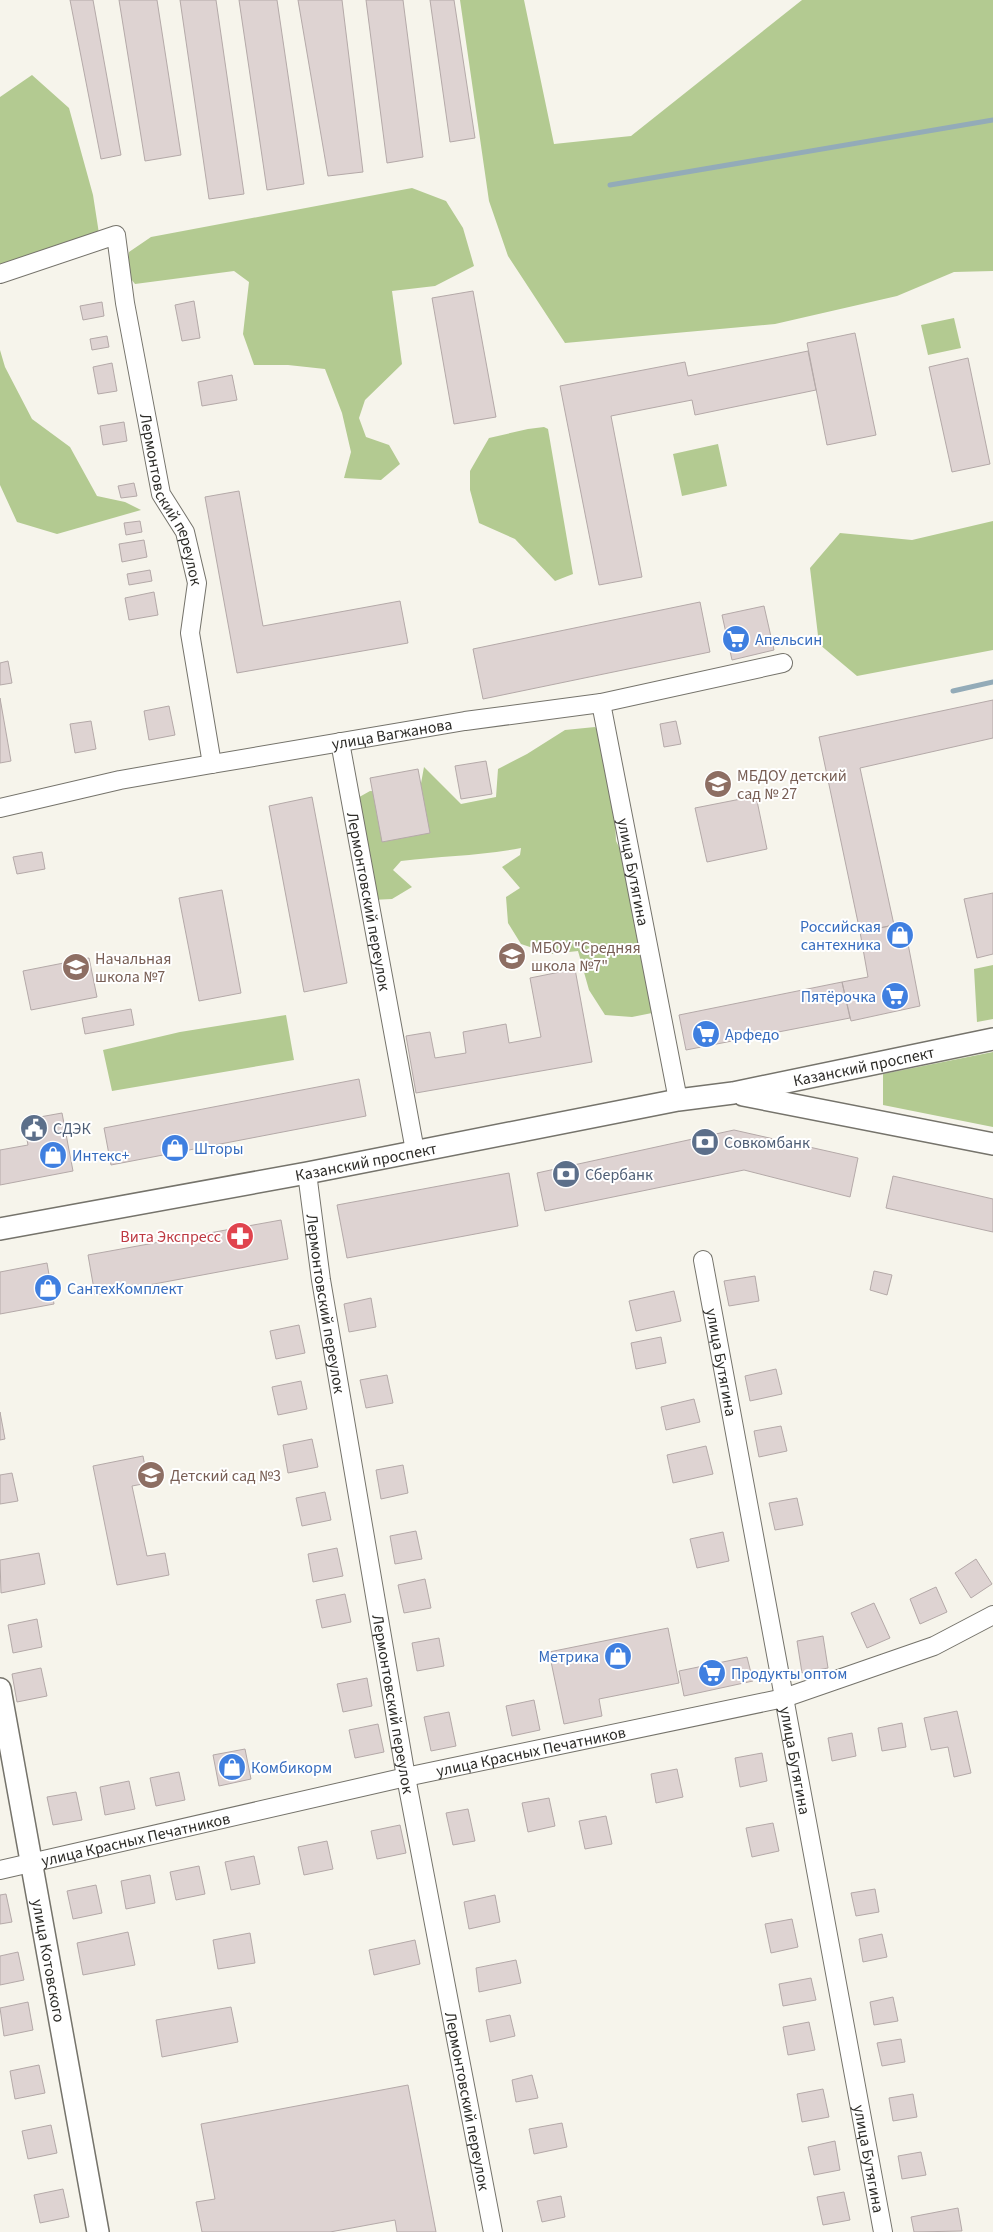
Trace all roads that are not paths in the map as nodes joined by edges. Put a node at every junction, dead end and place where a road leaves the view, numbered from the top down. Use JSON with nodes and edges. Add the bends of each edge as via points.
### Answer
{"nodes":[{"id":1,"x":0,"y":274,"type":"edge"},
{"id":2,"x":783,"y":663,"type":"dead end"},
{"id":3,"x":601,"y":703,"type":"junction"},
{"id":4,"x":340,"y":742,"type":"junction"},
{"id":5,"x":212,"y":764,"type":"junction"},
{"id":6,"x":0,"y":808,"type":"edge"},
{"id":7,"x":993,"y":1039,"type":"edge"},
{"id":8,"x":733,"y":1093,"type":"junction"},
{"id":9,"x":678,"y":1100,"type":"junction"},
{"id":10,"x":993,"y":1144,"type":"edge"},
{"id":11,"x":415,"y":1151,"type":"junction"},
{"id":12,"x":307,"y":1173,"type":"junction"},
{"id":13,"x":0,"y":1229,"type":"edge"},
{"id":14,"x":703,"y":1260,"type":"dead end"},
{"id":15,"x":993,"y":1615,"type":"edge"},
{"id":16,"x":0,"y":1689,"type":"edge"},
{"id":17,"x":784,"y":1698,"type":"junction"},
{"id":18,"x":406,"y":1777,"type":"junction"},
{"id":19,"x":31,"y":1864,"type":"junction"},
{"id":20,"x":0,"y":1870,"type":"edge"},
{"id":21,"x":98,"y":2232,"type":"edge"},
{"id":22,"x":492,"y":2232,"type":"edge"},
{"id":23,"x":883,"y":2232,"type":"edge"}],
"edges":[{"from":1,"to":5,"type":"street","name":"Лермонтовский переулок","via":[[116,235],[125,303],[161,494],[185,532],[197,583],[190,632]]},
{"from":2,"to":3,"type":"street","name":"улица Вагжанова"},
{"from":3,"to":4,"type":"street","name":"улица Вагжанова"},
{"from":3,"to":9,"type":"street","name":"улица Бутягина"},
{"from":4,"to":5,"type":"street","name":"улица Вагжанова"},
{"from":4,"to":11,"type":"street","name":"Лермонтовский переулок"},
{"from":5,"to":6,"type":"street","name":"улица Вагжанова","via":[[120,780]]},
{"from":7,"to":8,"type":"street","name":"Казанский проспект"},
{"from":8,"to":9,"type":"street","name":"Казанский проспект"},
{"from":8,"to":10,"type":"street","name":"Казанский проспект"},
{"from":9,"to":11,"type":"street","name":"Казанский проспект"},
{"from":11,"to":12,"type":"street","name":"Казанский проспект"},
{"from":12,"to":13,"type":"street","name":"Казанский проспект"},
{"from":12,"to":18,"type":"street","name":"Лермонтовский переулок","via":[[321,1280]]},
{"from":14,"to":17,"type":"street","name":"улица Бутягина"},
{"from":15,"to":17,"type":"street","name":"улица Красных Печатников","via":[[934,1646]]},
{"from":16,"to":19,"type":"street","name":"улица Котовского"},
{"from":17,"to":18,"type":"street","name":"улица Красных Печатников"},
{"from":17,"to":23,"type":"street","name":"улица Бутягина"},
{"from":18,"to":19,"type":"street","name":"улица Красных Печатников"},
{"from":18,"to":22,"type":"street","name":"Лермонтовский переулок"},
{"from":19,"to":20,"type":"street","name":"улица Красных Печатников"},
{"from":19,"to":21,"type":"street","name":"улица Котовского"}]}
